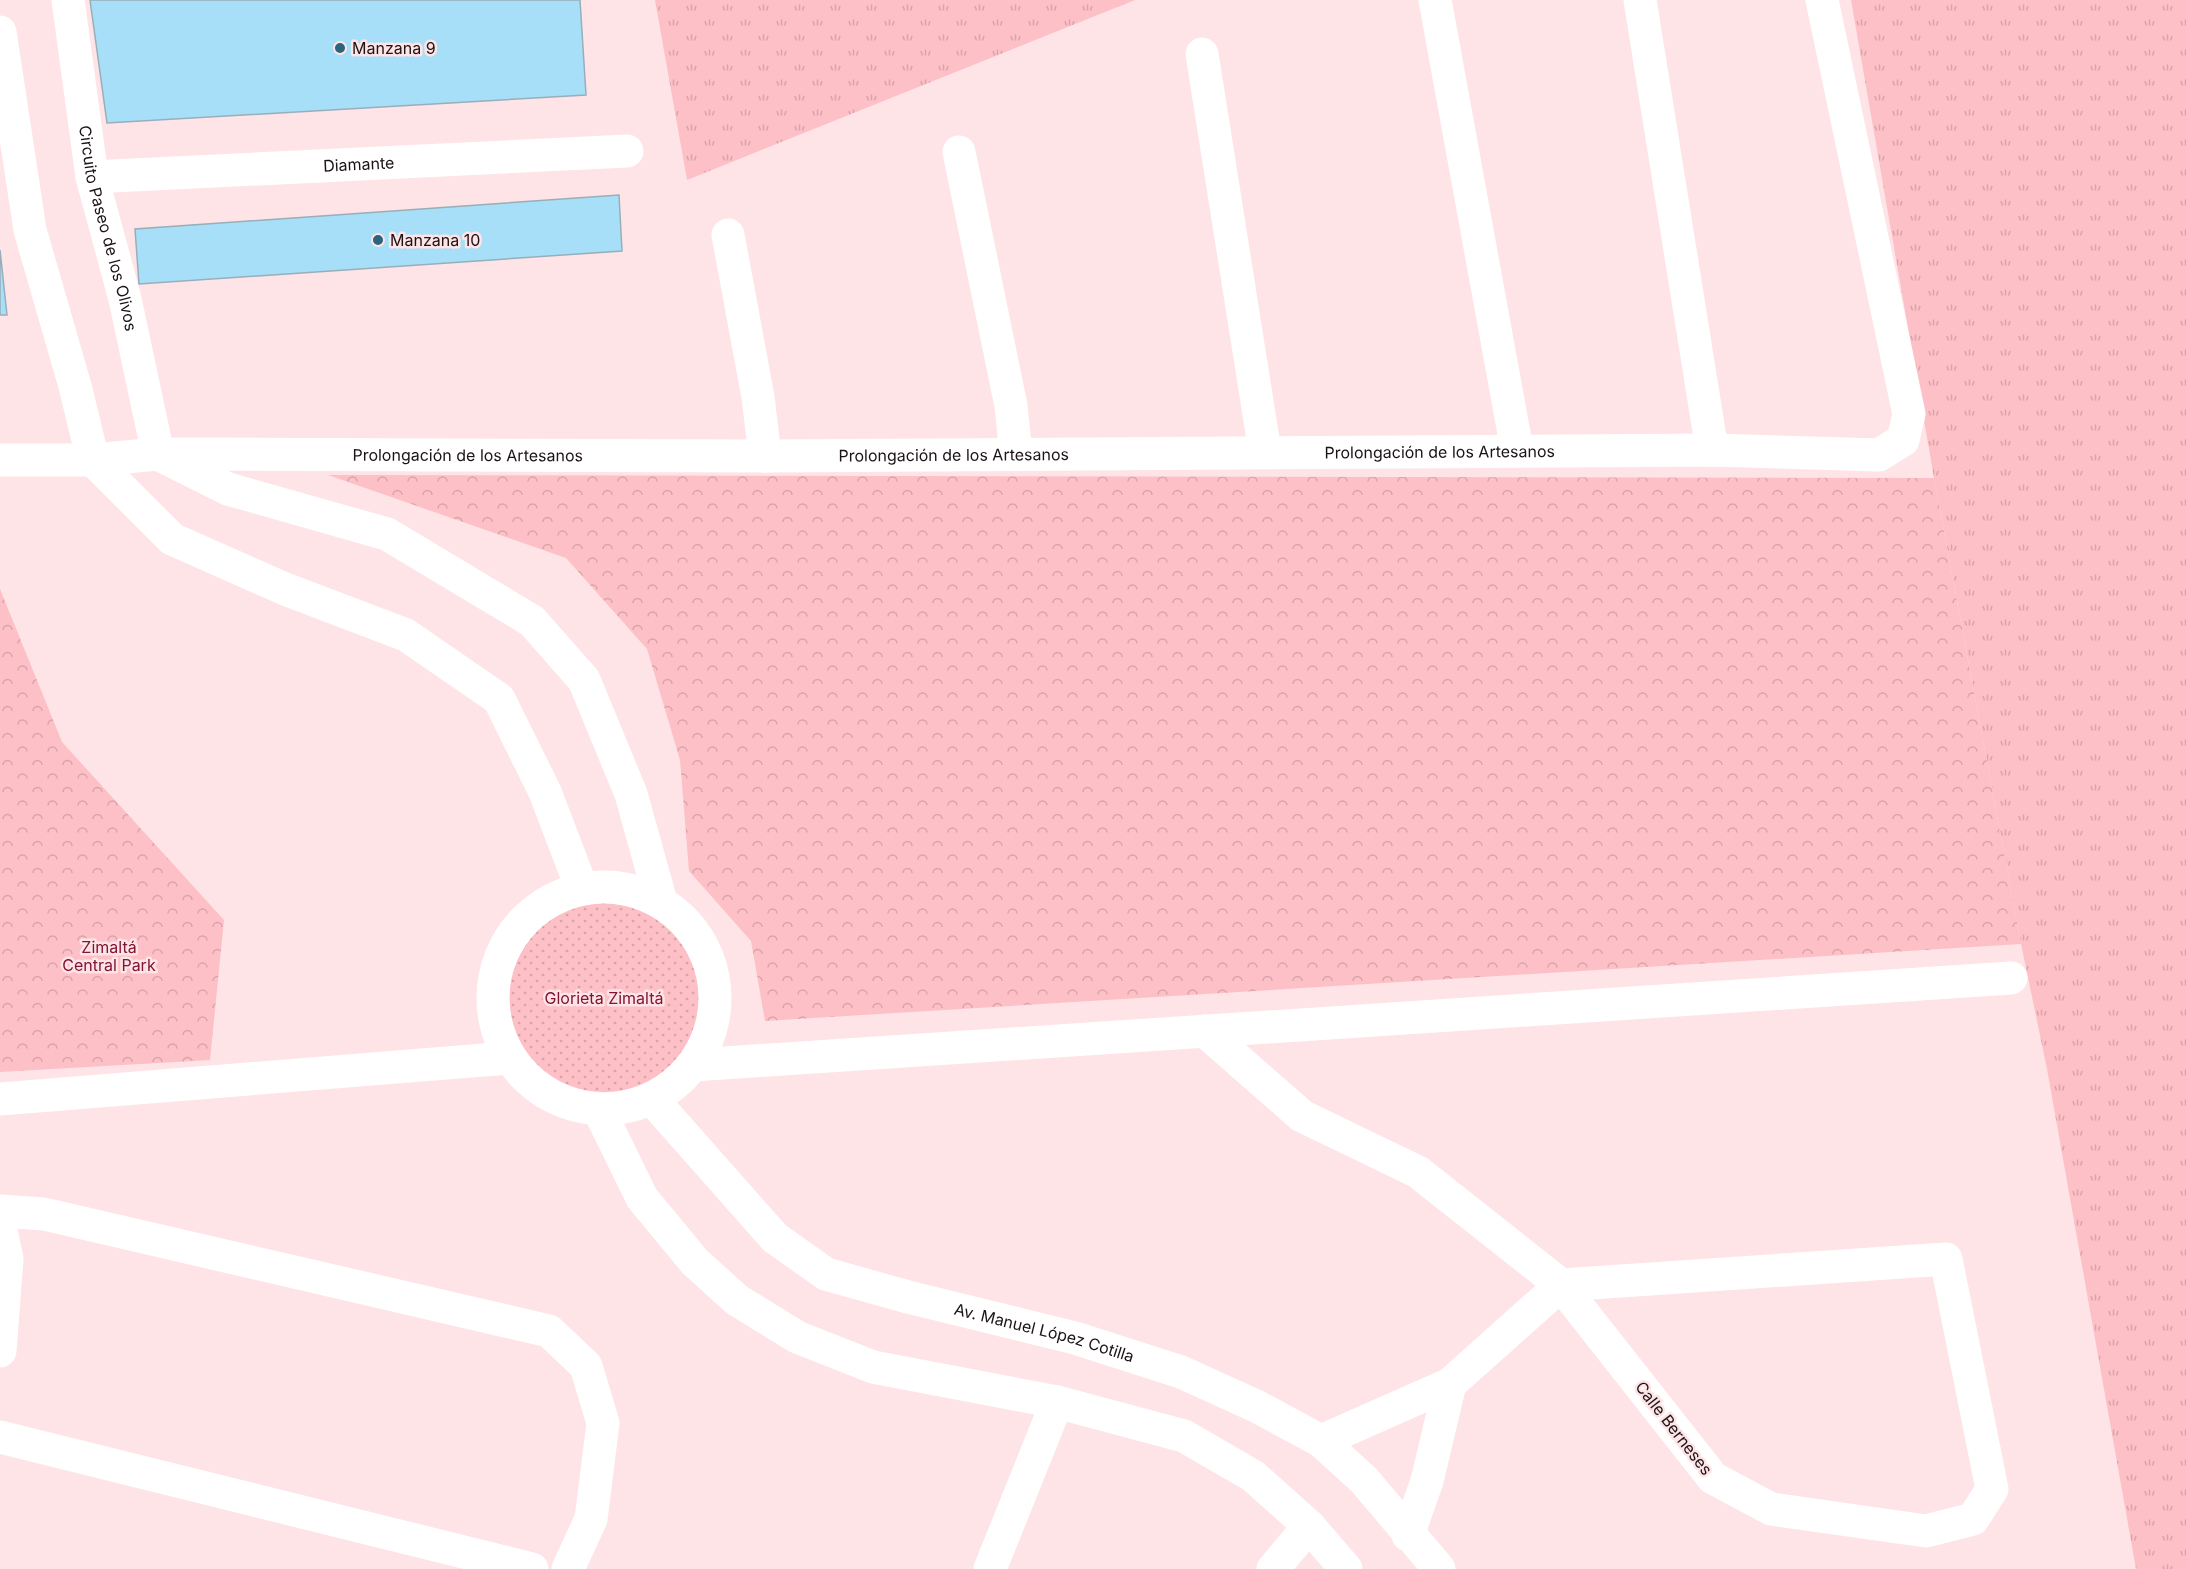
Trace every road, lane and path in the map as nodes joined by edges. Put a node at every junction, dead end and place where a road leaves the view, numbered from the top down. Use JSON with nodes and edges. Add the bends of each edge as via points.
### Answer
{"nodes":[{"id":1,"x":68,"y":0,"type":"edge"},
{"id":2,"x":1435,"y":0,"type":"edge"},
{"id":3,"x":1640,"y":0,"type":"edge"},
{"id":4,"x":1822,"y":0,"type":"edge"},
{"id":5,"x":0,"y":32,"type":"edge"},
{"id":6,"x":1202,"y":54,"type":"dead end"},
{"id":7,"x":627,"y":151,"type":"dead end"},
{"id":8,"x":959,"y":152,"type":"dead end"},
{"id":9,"x":92,"y":177,"type":"junction"},
{"id":10,"x":728,"y":235,"type":"dead end"},
{"id":11,"x":1517,"y":450,"type":"junction"},
{"id":12,"x":1712,"y":450,"type":"junction"},
{"id":13,"x":1266,"y":452,"type":"junction"},
{"id":14,"x":158,"y":454,"type":"junction"},
{"id":15,"x":1016,"y":454,"type":"junction"},
{"id":16,"x":765,"y":456,"type":"junction"},
{"id":17,"x":0,"y":460,"type":"edge"},
{"id":18,"x":93,"y":460,"type":"junction"},
{"id":19,"x":582,"y":889,"type":"junction"},
{"id":20,"x":661,"y":902,"type":"junction"},
{"id":21,"x":2011,"y":978,"type":"dead end"},
{"id":22,"x":1204,"y":1031,"type":"junction"},
{"id":23,"x":509,"y":1058,"type":"junction"},
{"id":24,"x":693,"y":1065,"type":"junction"},
{"id":25,"x":0,"y":1099,"type":"edge"},
{"id":26,"x":652,"y":1099,"type":"junction"},
{"id":27,"x":599,"y":1110,"type":"junction"},
{"id":28,"x":0,"y":1211,"type":"edge"},
{"id":29,"x":0,"y":1226,"type":"edge"},
{"id":30,"x":1561,"y":1285,"type":"junction"},
{"id":31,"x":0,"y":1351,"type":"edge"},
{"id":32,"x":1450,"y":1384,"type":"junction"},
{"id":33,"x":1057,"y":1402,"type":"junction"},
{"id":34,"x":0,"y":1437,"type":"edge"},
{"id":35,"x":1321,"y":1441,"type":"junction"},
{"id":36,"x":1309,"y":1526,"type":"junction"},
{"id":37,"x":1408,"y":1534,"type":"junction"},
{"id":38,"x":532,"y":1569,"type":"edge"},
{"id":39,"x":568,"y":1569,"type":"edge"},
{"id":40,"x":990,"y":1569,"type":"edge"},
{"id":41,"x":1273,"y":1569,"type":"edge"},
{"id":42,"x":1346,"y":1569,"type":"edge"},
{"id":43,"x":1439,"y":1569,"type":"edge"}],
"edges":[{"from":1,"to":9,"type":"street","name":"Circuito Paseo de los Olivos"},
{"from":2,"to":11,"type":"street"},
{"from":3,"to":12,"type":"street"},
{"from":4,"to":12,"type":"street","name":"Prolongación de los Artesanos","via":[[1909,414],[1903,440],[1879,455]]},
{"from":5,"to":18,"type":"street","via":[[30,230]]},
{"from":6,"to":13,"type":"street"},
{"from":7,"to":9,"type":"street","name":"Diamante"},
{"from":8,"to":15,"type":"street","via":[[1011,406]]},
{"from":9,"to":14,"type":"street","name":"Circuito Paseo de los Olivos","via":[[125,299]]},
{"from":10,"to":16,"type":"street"},
{"from":11,"to":12,"type":"street","name":"Prolongación de los Artesanos"},
{"from":11,"to":13,"type":"street","name":"Prolongación de los Artesanos"},
{"from":13,"to":15,"type":"street","name":"Prolongación de los Artesanos"},
{"from":14,"to":16,"type":"street","name":"Prolongación de los Artesanos"},
{"from":14,"to":18,"type":"street","name":"Prolongación de los Artesanos"},
{"from":14,"to":20,"type":"street","via":[[228,489],[387,534],[532,621],[584,680],[631,794]]},
{"from":15,"to":16,"type":"street","name":"Prolongación de los Artesanos"},
{"from":17,"to":18,"type":"street","name":"Prolongación de los Artesanos"},
{"from":18,"to":19,"type":"street","via":[[172,539],[285,589],[406,635],[499,699],[546,792]]},
{"from":19,"to":20,"type":"street","via":[[609,886]]},
{"from":19,"to":23,"type":"street","via":[[556,897],[533,912],[514,931],[501,954],[492,1007],[497,1034]]},
{"from":20,"to":24,"type":"street","via":[[682,918],[711,963],[716,989],[714,1016],[707,1042]]},
{"from":21,"to":22,"type":"street"},
{"from":22,"to":24,"type":"street"},
{"from":22,"to":30,"type":"street","via":[[1302,1116],[1418,1172]]},
{"from":23,"to":25,"type":"street"},
{"from":23,"to":27,"type":"street","via":[[548,1095]]},
{"from":24,"to":26,"type":"street","via":[[675,1084]]},
{"from":26,"to":27,"type":"street","via":[[626,1108]]},
{"from":26,"to":35,"type":"street","name":"Av. Manuel López Cotilla","via":[[775,1238],[826,1274],[1075,1338],[1181,1372]]},
{"from":27,"to":33,"type":"street","via":[[642,1198],[695,1262],[737,1300],[797,1337],[873,1367]]},
{"from":28,"to":39,"type":"street","via":[[45,1214],[549,1331],[586,1366],[603,1423],[591,1519]]},
{"from":29,"to":31,"type":"street","via":[[8,1259]]},
{"from":30,"to":30,"type":"street","name":"Calle Berneses","via":[[1713,1478],[1772,1509],[1926,1531],[1973,1519],[1992,1489],[1946,1259]]},
{"from":30,"to":32,"type":"street"},
{"from":32,"to":35,"type":"street"},
{"from":32,"to":37,"type":"street","via":[[1427,1480]]},
{"from":33,"to":36,"type":"street","via":[[1184,1436],[1253,1476]]},
{"from":33,"to":40,"type":"street"},
{"from":34,"to":38,"type":"street"},
{"from":35,"to":37,"type":"street","name":"Av. Manuel López Cotilla","via":[[1364,1480]]},
{"from":36,"to":41,"type":"street"},
{"from":36,"to":42,"type":"street"},
{"from":37,"to":43,"type":"street","name":"Av. Manuel López Cotilla"}]}
